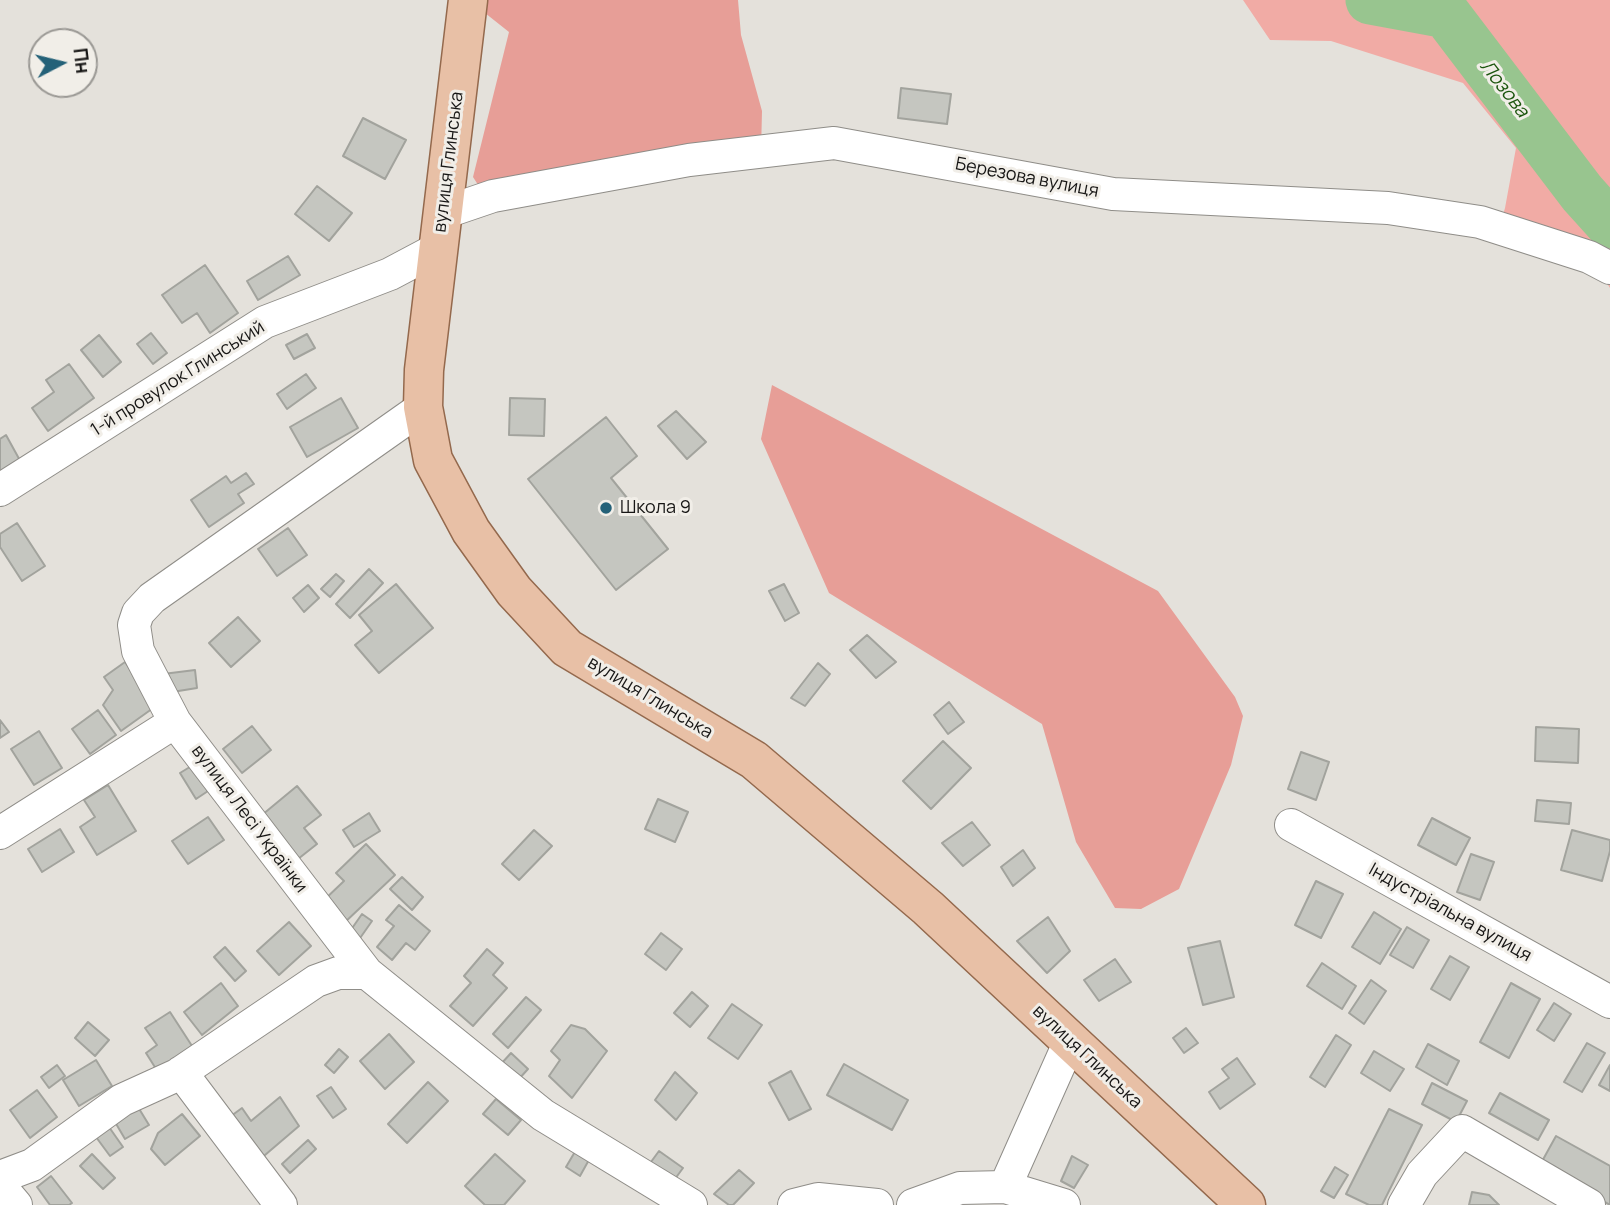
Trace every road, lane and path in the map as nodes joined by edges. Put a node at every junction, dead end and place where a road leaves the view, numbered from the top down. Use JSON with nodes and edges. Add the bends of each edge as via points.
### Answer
{"nodes":[{"id":1,"x":467,"y":4,"type":"edge"},
{"id":2,"x":441,"y":230,"type":"junction"},
{"id":3,"x":1610,"y":268,"type":"edge"},
{"id":4,"x":423,"y":407,"type":"junction"},
{"id":5,"x":0,"y":490,"type":"edge"},
{"id":6,"x":175,"y":722,"type":"junction"},
{"id":7,"x":1291,"y":825,"type":"dead end"},
{"id":8,"x":0,"y":833,"type":"edge"},
{"id":9,"x":367,"y":973,"type":"junction"},
{"id":10,"x":1610,"y":1002,"type":"edge"},
{"id":11,"x":1070,"y":1041,"type":"junction"},
{"id":12,"x":181,"y":1072,"type":"junction"},
{"id":13,"x":0,"y":1177,"type":"edge"},
{"id":14,"x":0,"y":1186,"type":"edge"},
{"id":15,"x":1005,"y":1187,"type":"junction"},
{"id":16,"x":16,"y":1205,"type":"edge"},
{"id":17,"x":281,"y":1205,"type":"edge"},
{"id":18,"x":691,"y":1205,"type":"edge"},
{"id":19,"x":794,"y":1205,"type":"edge"},
{"id":20,"x":877,"y":1205,"type":"edge"},
{"id":21,"x":913,"y":1205,"type":"edge"},
{"id":22,"x":1064,"y":1205,"type":"edge"},
{"id":23,"x":1245,"y":1205,"type":"edge"},
{"id":24,"x":1404,"y":1205,"type":"edge"},
{"id":25,"x":1588,"y":1205,"type":"edge"}],
"edges":[{"from":1,"to":2,"type":"main road","name":"вулиця Глинська"},
{"from":2,"to":3,"type":"street","name":"Березова вулиця","via":[[494,197],[689,160],[834,143],[1113,194],[1388,208],[1480,222]]},
{"from":2,"to":4,"type":"main road","name":"вулиця Глинська"},
{"from":2,"to":5,"type":"street","name":"1-й провулок Глинський","via":[[390,274],[265,322]]},
{"from":4,"to":6,"type":"street","name":"вулиця Лесі Українки","via":[[152,597],[138,613],[134,625],[138,651]]},
{"from":4,"to":11,"type":"main road","name":"вулиця Глинська","via":[[433,460],[471,531],[514,591],[567,648],[754,760],[928,908]]},
{"from":6,"to":8,"type":"street"},
{"from":6,"to":9,"type":"street","name":"вулиця Лесі Українки"},
{"from":7,"to":10,"type":"street","name":"Індустріальна вулиця"},
{"from":9,"to":12,"type":"street","via":[[338,973],[316,981]]},
{"from":9,"to":18,"type":"street","name":"вулиця Лесі Українки","via":[[543,1115]]},
{"from":11,"to":15,"type":"street"},
{"from":11,"to":23,"type":"main road","name":"вулиця Глинська"},
{"from":12,"to":13,"type":"street","via":[[122,1100],[32,1165]]},
{"from":12,"to":17,"type":"street"},
{"from":14,"to":16,"type":"street"},
{"from":15,"to":21,"type":"street","via":[[960,1188]]},
{"from":15,"to":22,"type":"street"},
{"from":19,"to":20,"type":"street","via":[[818,1199]]},
{"from":24,"to":25,"type":"street","via":[[1422,1174],[1462,1131]]}]}
